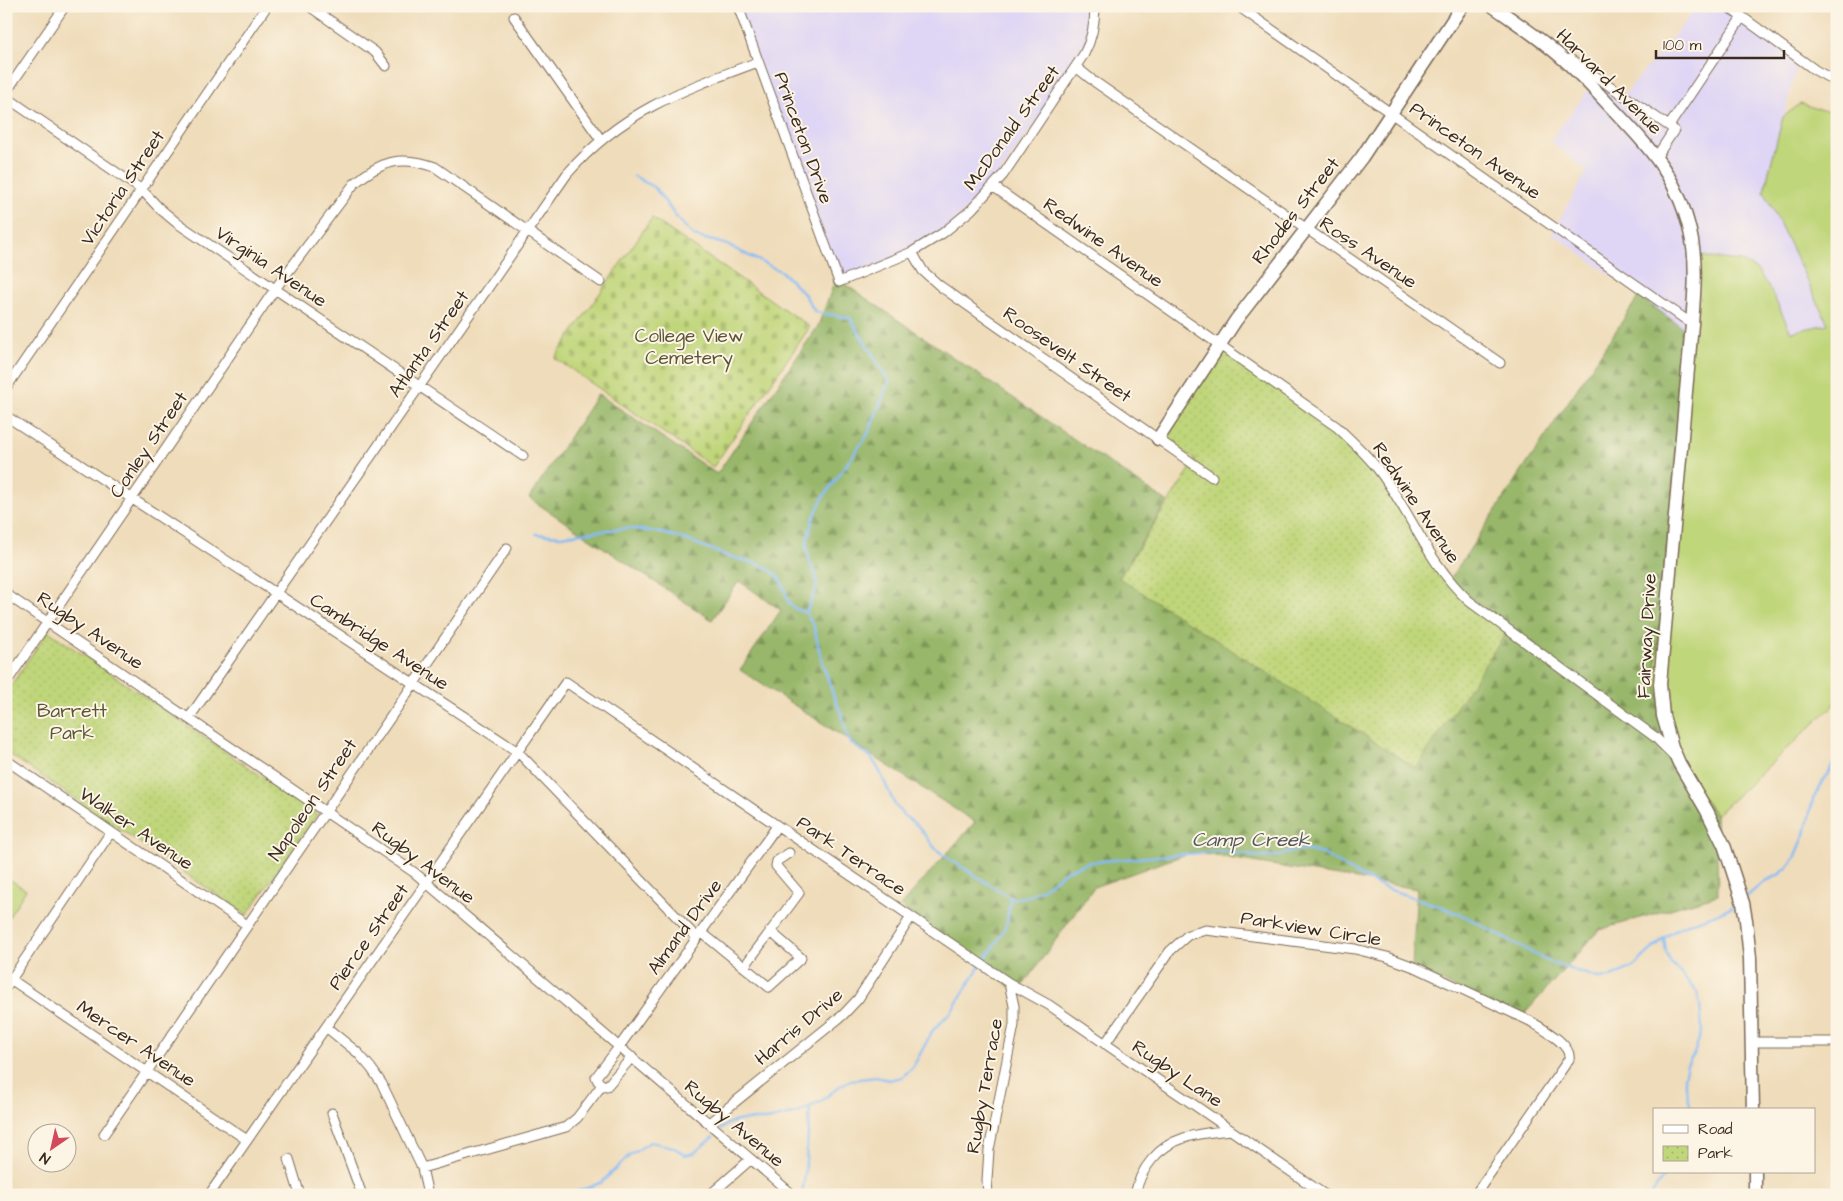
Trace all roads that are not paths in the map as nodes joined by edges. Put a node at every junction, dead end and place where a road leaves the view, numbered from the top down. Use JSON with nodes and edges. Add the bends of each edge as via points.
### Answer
{"nodes":[{"id":1,"x":65,"y":6,"type":"edge"},
{"id":2,"x":267,"y":6,"type":"edge"},
{"id":3,"x":309,"y":6,"type":"edge"},
{"id":4,"x":738,"y":6,"type":"edge"},
{"id":5,"x":1095,"y":6,"type":"edge"},
{"id":6,"x":1238,"y":6,"type":"edge"},
{"id":7,"x":1462,"y":6,"type":"edge"},
{"id":8,"x":1493,"y":6,"type":"edge"},
{"id":9,"x":1727,"y":6,"type":"edge"},
{"id":10,"x":514,"y":17,"type":"dead end"},
{"id":11,"x":1742,"y":17,"type":"junction"},
{"id":12,"x":1535,"y":35,"type":"junction"},
{"id":13,"x":758,"y":62,"type":"junction"},
{"id":14,"x":386,"y":66,"type":"dead end"},
{"id":15,"x":1076,"y":68,"type":"junction"},
{"id":16,"x":1837,"y":82,"type":"edge"},
{"id":17,"x":6,"y":92,"type":"edge"},
{"id":18,"x":6,"y":97,"type":"edge"},
{"id":19,"x":1391,"y":113,"type":"junction"},
{"id":20,"x":1669,"y":126,"type":"junction"},
{"id":21,"x":601,"y":140,"type":"junction"},
{"id":22,"x":1657,"y":156,"type":"junction"},
{"id":23,"x":994,"y":187,"type":"junction"},
{"id":24,"x":142,"y":190,"type":"junction"},
{"id":25,"x":1306,"y":230,"type":"junction"},
{"id":26,"x":527,"y":231,"type":"junction"},
{"id":27,"x":912,"y":252,"type":"junction"},
{"id":28,"x":601,"y":282,"type":"dead end"},
{"id":29,"x":839,"y":282,"type":"joint"},
{"id":30,"x":275,"y":289,"type":"junction"},
{"id":31,"x":1692,"y":324,"type":"junction"},
{"id":32,"x":1220,"y":344,"type":"junction"},
{"id":33,"x":1500,"y":363,"type":"dead end"},
{"id":34,"x":419,"y":386,"type":"junction"},
{"id":35,"x":6,"y":388,"type":"edge"},
{"id":36,"x":6,"y":416,"type":"edge"},
{"id":37,"x":1158,"y":439,"type":"junction"},
{"id":38,"x":523,"y":456,"type":"dead end"},
{"id":39,"x":1212,"y":477,"type":"dead end"},
{"id":40,"x":132,"y":499,"type":"junction"},
{"id":41,"x":507,"y":548,"type":"dead end"},
{"id":42,"x":6,"y":594,"type":"edge"},
{"id":43,"x":276,"y":594,"type":"junction"},
{"id":44,"x":48,"y":622,"type":"junction"},
{"id":45,"x":6,"y":683,"type":"edge"},
{"id":46,"x":413,"y":684,"type":"junction"},
{"id":47,"x":188,"y":718,"type":"junction"},
{"id":48,"x":518,"y":752,"type":"junction"},
{"id":49,"x":675,"y":756,"type":"joint"},
{"id":50,"x":6,"y":760,"type":"edge"},
{"id":51,"x":1679,"y":763,"type":"junction"},
{"id":52,"x":325,"y":812,"type":"junction"},
{"id":53,"x":777,"y":826,"type":"junction"},
{"id":54,"x":111,"y":832,"type":"junction"},
{"id":55,"x":789,"y":853,"type":"dead end"},
{"id":56,"x":427,"y":882,"type":"junction"},
{"id":57,"x":911,"y":917,"type":"junction"},
{"id":58,"x":247,"y":925,"type":"junction"},
{"id":59,"x":770,"y":931,"type":"junction"},
{"id":60,"x":699,"y":936,"type":"junction"},
{"id":61,"x":744,"y":967,"type":"junction"},
{"id":62,"x":8,"y":981,"type":"edge"},
{"id":63,"x":1009,"y":983,"type":"junction"},
{"id":64,"x":326,"y":1026,"type":"junction"},
{"id":65,"x":1752,"y":1042,"type":"junction"},
{"id":66,"x":1837,"y":1042,"type":"edge"},
{"id":67,"x":1105,"y":1044,"type":"junction"},
{"id":68,"x":619,"y":1047,"type":"junction"},
{"id":69,"x":632,"y":1057,"type":"junction"},
{"id":70,"x":147,"y":1072,"type":"junction"},
{"id":71,"x":602,"y":1085,"type":"junction"},
{"id":72,"x":1753,"y":1108,"type":"edge"},
{"id":73,"x":332,"y":1113,"type":"dead end"},
{"id":74,"x":709,"y":1123,"type":"junction"},
{"id":75,"x":1230,"y":1130,"type":"junction"},
{"id":76,"x":104,"y":1134,"type":"dead end"},
{"id":77,"x":247,"y":1140,"type":"junction"},
{"id":78,"x":289,"y":1159,"type":"dead end"},
{"id":79,"x":751,"y":1159,"type":"junction"},
{"id":80,"x":422,"y":1168,"type":"junction"},
{"id":81,"x":1754,"y":1174,"type":"edge"},
{"id":82,"x":209,"y":1195,"type":"edge"},
{"id":83,"x":300,"y":1195,"type":"edge"},
{"id":84,"x":362,"y":1195,"type":"edge"},
{"id":85,"x":428,"y":1195,"type":"edge"},
{"id":86,"x":710,"y":1195,"type":"edge"},
{"id":87,"x":792,"y":1195,"type":"edge"},
{"id":88,"x":988,"y":1195,"type":"edge"},
{"id":89,"x":1135,"y":1195,"type":"edge"},
{"id":90,"x":1326,"y":1195,"type":"edge"},
{"id":91,"x":1475,"y":1195,"type":"edge"},
{"id":92,"x":1755,"y":1195,"type":"edge"}],
"edges":[{"from":1,"to":17,"type":"street"},
{"from":2,"to":24,"type":"street","name":"Victoria Street"},
{"from":3,"to":14,"type":"street","via":[[375,52]]},
{"from":4,"to":13,"type":"street","name":"Princeton Drive"},
{"from":5,"to":15,"type":"street","name":"McDonald Street","via":[[1091,41]]},
{"from":6,"to":19,"type":"street","name":"Princeton Avenue"},
{"from":7,"to":19,"type":"street","name":"Rhodes Street"},
{"from":8,"to":12,"type":"street","name":"Harvard Avenue"},
{"from":9,"to":11,"type":"street"},
{"from":10,"to":21,"type":"street"},
{"from":11,"to":16,"type":"street","via":[[1815,70]]},
{"from":11,"to":20,"type":"street"},
{"from":12,"to":20,"type":"street","name":"Harvard Avenue"},
{"from":12,"to":22,"type":"street","name":"Harvard Avenue","via":[[1575,69]]},
{"from":13,"to":21,"type":"street","name":"Atlanta Street","via":[[666,98]]},
{"from":13,"to":29,"type":"street","name":"Princeton Drive"},
{"from":15,"to":23,"type":"street","name":"McDonald Street"},
{"from":15,"to":25,"type":"street","name":"Ross Avenue"},
{"from":18,"to":24,"type":"street","name":"Virginia Avenue"},
{"from":19,"to":25,"type":"street","name":"Rhodes Street"},
{"from":19,"to":31,"type":"street","name":"Princeton Avenue"},
{"from":20,"to":22,"type":"street","via":[[1674,130]]},
{"from":21,"to":26,"type":"street","name":"Atlanta Street","via":[[567,174]]},
{"from":22,"to":31,"type":"street","name":"Fairway Drive","via":[[1675,189],[1692,241]]},
{"from":23,"to":27,"type":"street","name":"McDonald Street","via":[[957,222]]},
{"from":23,"to":32,"type":"street","name":"Redwine Avenue"},
{"from":24,"to":30,"type":"street","name":"Virginia Avenue","via":[[177,223]]},
{"from":24,"to":35,"type":"street","name":"Victoria Street"},
{"from":25,"to":32,"type":"street","name":"Rhodes Street"},
{"from":25,"to":33,"type":"street","name":"Ross Avenue"},
{"from":26,"to":28,"type":"street","name":"Conley Street"},
{"from":26,"to":30,"type":"street","name":"Conley Street","via":[[435,168],[412,161],[389,163],[370,170],[354,184]]},
{"from":26,"to":34,"type":"street","name":"Atlanta Street"},
{"from":27,"to":29,"type":"street","name":"McDonald Street"},
{"from":27,"to":37,"type":"street","name":"Roosevelt Street","via":[[923,271],[940,286]]},
{"from":30,"to":34,"type":"street","name":"Virginia Avenue"},
{"from":30,"to":40,"type":"street","name":"Conley Street"},
{"from":31,"to":51,"type":"street","name":"Fairway Drive","via":[[1660,684],[1665,724]]},
{"from":32,"to":37,"type":"street","name":"Rhodes Street"},
{"from":32,"to":51,"type":"street","name":"Redwine Avenue","via":[[1325,418],[1366,455],[1388,484],[1432,557],[1469,601],[1655,737]]},
{"from":34,"to":38,"type":"street","name":"Virginia Avenue"},
{"from":34,"to":43,"type":"street","name":"Atlanta Street"},
{"from":36,"to":40,"type":"street","name":"Cambridge Avenue"},
{"from":37,"to":39,"type":"street","name":"Roosevelt Street"},
{"from":40,"to":43,"type":"street","name":"Cambridge Avenue"},
{"from":40,"to":44,"type":"street","name":"Conley Street"},
{"from":41,"to":46,"type":"street","name":"Napoleon Street"},
{"from":42,"to":44,"type":"street","name":"Rugby Avenue"},
{"from":43,"to":46,"type":"street","name":"Cambridge Avenue"},
{"from":43,"to":47,"type":"street","name":"Atlanta Street"},
{"from":44,"to":45,"type":"street","name":"Conley Street"},
{"from":44,"to":47,"type":"street","name":"Rugby Avenue"},
{"from":46,"to":48,"type":"street","name":"Cambridge Avenue"},
{"from":46,"to":52,"type":"street","name":"Napoleon Street"},
{"from":47,"to":52,"type":"street","name":"Rugby Avenue"},
{"from":48,"to":49,"type":"street","name":"Pierce Street","via":[[566,682]]},
{"from":48,"to":56,"type":"street","name":"Pierce Street"},
{"from":48,"to":60,"type":"street","name":"Cambridge Avenue"},
{"from":49,"to":53,"type":"street","name":"Park Terrace"},
{"from":50,"to":54,"type":"street","name":"Walker Avenue"},
{"from":51,"to":65,"type":"street","name":"Fairway Drive","via":[[1724,845],[1743,903],[1749,944]]},
{"from":52,"to":56,"type":"street","name":"Rugby Avenue"},
{"from":52,"to":58,"type":"street","name":"Napoleon Street"},
{"from":53,"to":57,"type":"street","name":"Park Terrace"},
{"from":53,"to":60,"type":"street","name":"Almand Drive"},
{"from":54,"to":58,"type":"street","name":"Walker Avenue"},
{"from":54,"to":62,"type":"street"},
{"from":55,"to":59,"type":"street","via":[[777,861],[776,866],[799,893]]},
{"from":56,"to":64,"type":"street","name":"Pierce Street"},
{"from":56,"to":68,"type":"street","name":"Rugby Avenue"},
{"from":57,"to":63,"type":"street","name":"Park Terrace"},
{"from":57,"to":74,"type":"street","name":"Harris Drive","via":[[853,1004]]},
{"from":58,"to":70,"type":"street","name":"Napoleon Street"},
{"from":59,"to":61,"type":"street"},
{"from":59,"to":61,"type":"street","name":"Cambridge Avenue","via":[[801,958],[769,988]]},
{"from":60,"to":61,"type":"street","name":"Cambridge Avenue"},
{"from":60,"to":68,"type":"street","name":"Almand Drive"},
{"from":62,"to":70,"type":"street","name":"Mercer Avenue"},
{"from":63,"to":67,"type":"street","name":"Rugby Lane","via":[[1049,1005]]},
{"from":63,"to":88,"type":"street","name":"Rugby Terrace","via":[[1014,1025],[989,1150]]},
{"from":64,"to":77,"type":"street","name":"Pierce Street"},
{"from":64,"to":80,"type":"street","via":[[371,1068],[382,1084]]},
{"from":65,"to":66,"type":"street"},
{"from":65,"to":72,"type":"street","name":"Fairway Drive"},
{"from":67,"to":75,"type":"street","name":"Rugby Lane"},
{"from":67,"to":91,"type":"street","name":"Parkview Circle","via":[[1170,951],[1188,935],[1206,930],[1354,950],[1417,968],[1530,1021],[1570,1054],[1569,1060]]},
{"from":68,"to":69,"type":"street","name":"Rugby Avenue"},
{"from":68,"to":71,"type":"street","name":"Almand Drive","via":[[596,1076]]},
{"from":69,"to":71,"type":"street","via":[[607,1086]]},
{"from":69,"to":74,"type":"street","name":"Rugby Avenue"},
{"from":70,"to":76,"type":"street","name":"Napoleon Street"},
{"from":70,"to":77,"type":"street","name":"Mercer Avenue"},
{"from":71,"to":80,"type":"street","via":[[566,1127]]},
{"from":73,"to":84,"type":"street"},
{"from":74,"to":79,"type":"street","name":"Rugby Avenue"},
{"from":75,"to":89,"type":"street","via":[[1184,1137],[1171,1143],[1146,1165]]},
{"from":75,"to":90,"type":"street","name":"Rugby Lane"},
{"from":77,"to":82,"type":"street","name":"Pierce Street"},
{"from":78,"to":83,"type":"street"},
{"from":79,"to":86,"type":"street"},
{"from":79,"to":87,"type":"street","name":"Rugby Avenue"},
{"from":80,"to":85,"type":"street"},
{"from":81,"to":92,"type":"street"}]}
